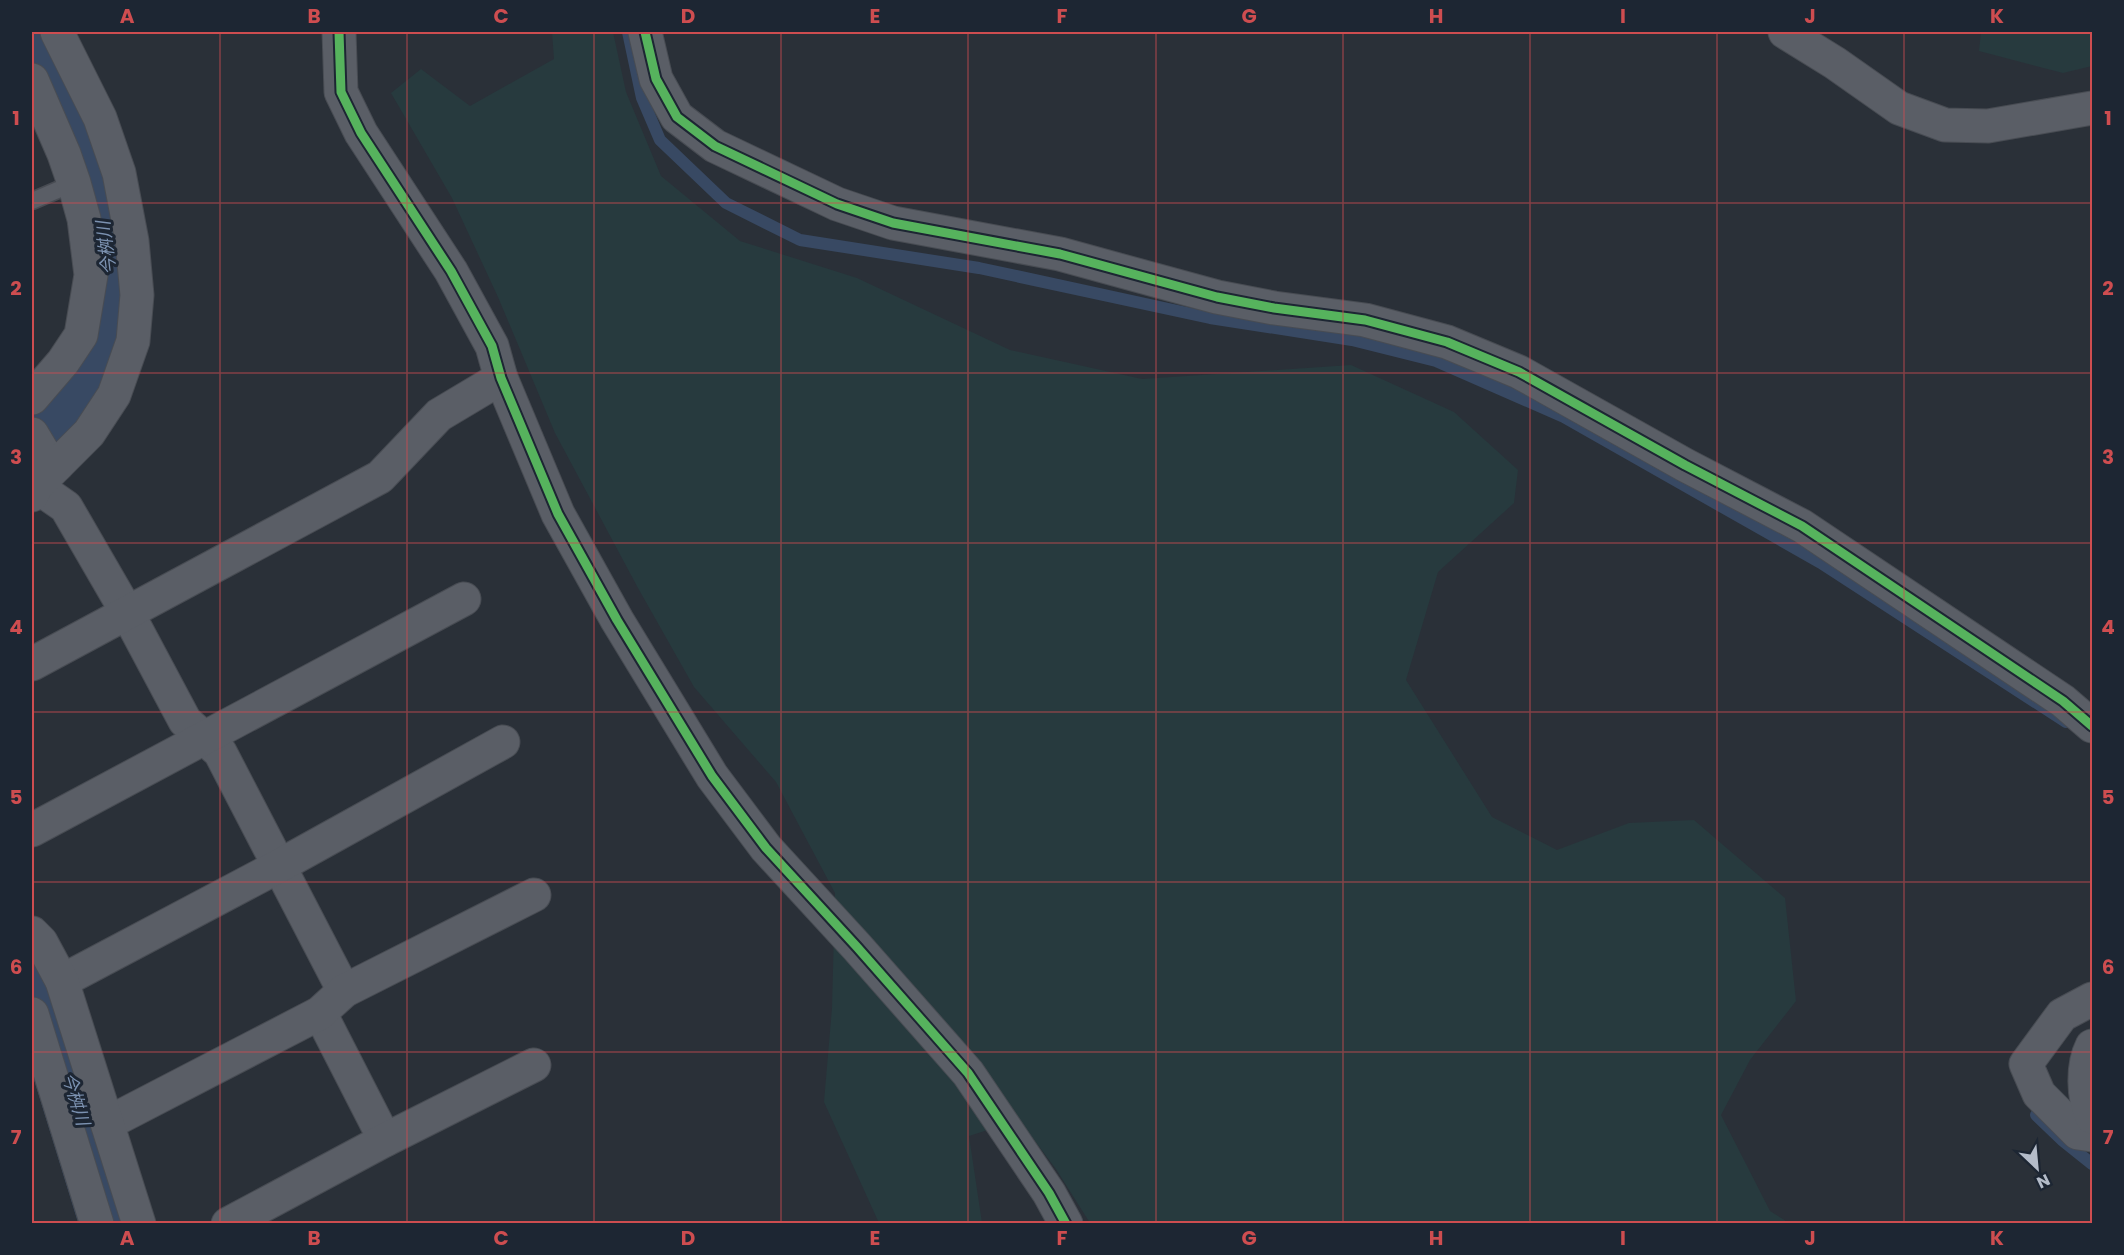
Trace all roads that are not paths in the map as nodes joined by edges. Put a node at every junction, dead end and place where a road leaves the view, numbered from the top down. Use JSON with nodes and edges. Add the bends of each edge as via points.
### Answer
{"nodes":[{"id":1,"x":57,"y":32,"type":"edge"},
{"id":2,"x":339,"y":32,"type":"edge"},
{"id":3,"x":645,"y":32,"type":"edge"},
{"id":4,"x":1785,"y":32,"type":"edge"},
{"id":5,"x":32,"y":80,"type":"edge"},
{"id":6,"x":2092,"y":108,"type":"edge"},
{"id":7,"x":74,"y":183,"type":"junction"},
{"id":8,"x":32,"y":201,"type":"edge"},
{"id":9,"x":501,"y":378,"type":"junction"},
{"id":10,"x":32,"y":398,"type":"edge"},
{"id":11,"x":32,"y":434,"type":"edge"},
{"id":12,"x":42,"y":482,"type":"edge"},
{"id":13,"x":464,"y":599,"type":"dead end"},
{"id":14,"x":128,"y":614,"type":"junction"},
{"id":15,"x":32,"y":664,"type":"edge"},
{"id":16,"x":2092,"y":726,"type":"edge"},
{"id":17,"x":202,"y":737,"type":"junction"},
{"id":18,"x":503,"y":742,"type":"dead end"},
{"id":19,"x":32,"y":830,"type":"edge"},
{"id":20,"x":279,"y":866,"type":"junction"},
{"id":21,"x":534,"y":895,"type":"dead end"},
{"id":22,"x":32,"y":933,"type":"edge"},
{"id":23,"x":62,"y":981,"type":"junction"},
{"id":24,"x":344,"y":991,"type":"junction"},
{"id":25,"x":2092,"y":999,"type":"edge"},
{"id":26,"x":320,"y":1013,"type":"junction"},
{"id":27,"x":33,"y":1019,"type":"edge"},
{"id":28,"x":2092,"y":1046,"type":"edge"},
{"id":29,"x":534,"y":1065,"type":"dead end"},
{"id":30,"x":2092,"y":1118,"type":"edge"},
{"id":31,"x":108,"y":1123,"type":"junction"},
{"id":32,"x":2092,"y":1135,"type":"edge"},
{"id":33,"x":385,"y":1140,"type":"junction"},
{"id":34,"x":97,"y":1224,"type":"edge"},
{"id":35,"x":139,"y":1224,"type":"edge"},
{"id":36,"x":228,"y":1224,"type":"edge"},
{"id":37,"x":1066,"y":1224,"type":"edge"}],
"edges":[{"from":1,"to":12,"type":"street","via":[[100,118],[119,173],[137,295],[133,341],[114,394],[89,434]]},
{"from":2,"to":9,"type":"street","via":[[341,92],[361,133],[451,271],[492,346]]},
{"from":3,"to":16,"type":"street","via":[[656,79],[676,117],[715,146],[837,204],[893,223],[1060,254],[1217,297],[1365,320],[1447,342],[1519,372],[1802,526],[2063,701]]},
{"from":4,"to":6,"type":"street","via":[[1899,108],[1945,125],[1988,126]]},
{"from":5,"to":7,"type":"street"},
{"from":7,"to":8,"type":"lane"},
{"from":7,"to":10,"type":"street","via":[[84,219],[91,275],[81,335]]},
{"from":9,"to":14,"type":"street","via":[[439,415],[380,477]]},
{"from":9,"to":37,"type":"street","via":[[558,514],[712,776],[766,848],[968,1073]]},
{"from":11,"to":12,"type":"street","via":[[44,454]]},
{"from":12,"to":14,"type":"street","via":[[66,507]]},
{"from":13,"to":17,"type":"street"},
{"from":14,"to":15,"type":"street"},
{"from":14,"to":17,"type":"street","via":[[185,721]]},
{"from":17,"to":19,"type":"street"},
{"from":17,"to":20,"type":"street","via":[[220,752]]},
{"from":18,"to":20,"type":"street"},
{"from":20,"to":23,"type":"street"},
{"from":20,"to":24,"type":"street"},
{"from":21,"to":24,"type":"street"},
{"from":22,"to":23,"type":"street"},
{"from":23,"to":31,"type":"street"},
{"from":24,"to":26,"type":"street"},
{"from":25,"to":32,"type":"street","via":[[2062,1015],[2026,1064],[2039,1094],[2078,1133]]},
{"from":26,"to":31,"type":"street"},
{"from":26,"to":33,"type":"street"},
{"from":27,"to":34,"type":"street"},
{"from":28,"to":30,"type":"street","via":[[2086,1057],[2085,1088]]},
{"from":29,"to":33,"type":"street"},
{"from":31,"to":35,"type":"street"},
{"from":33,"to":36,"type":"street"}]}
